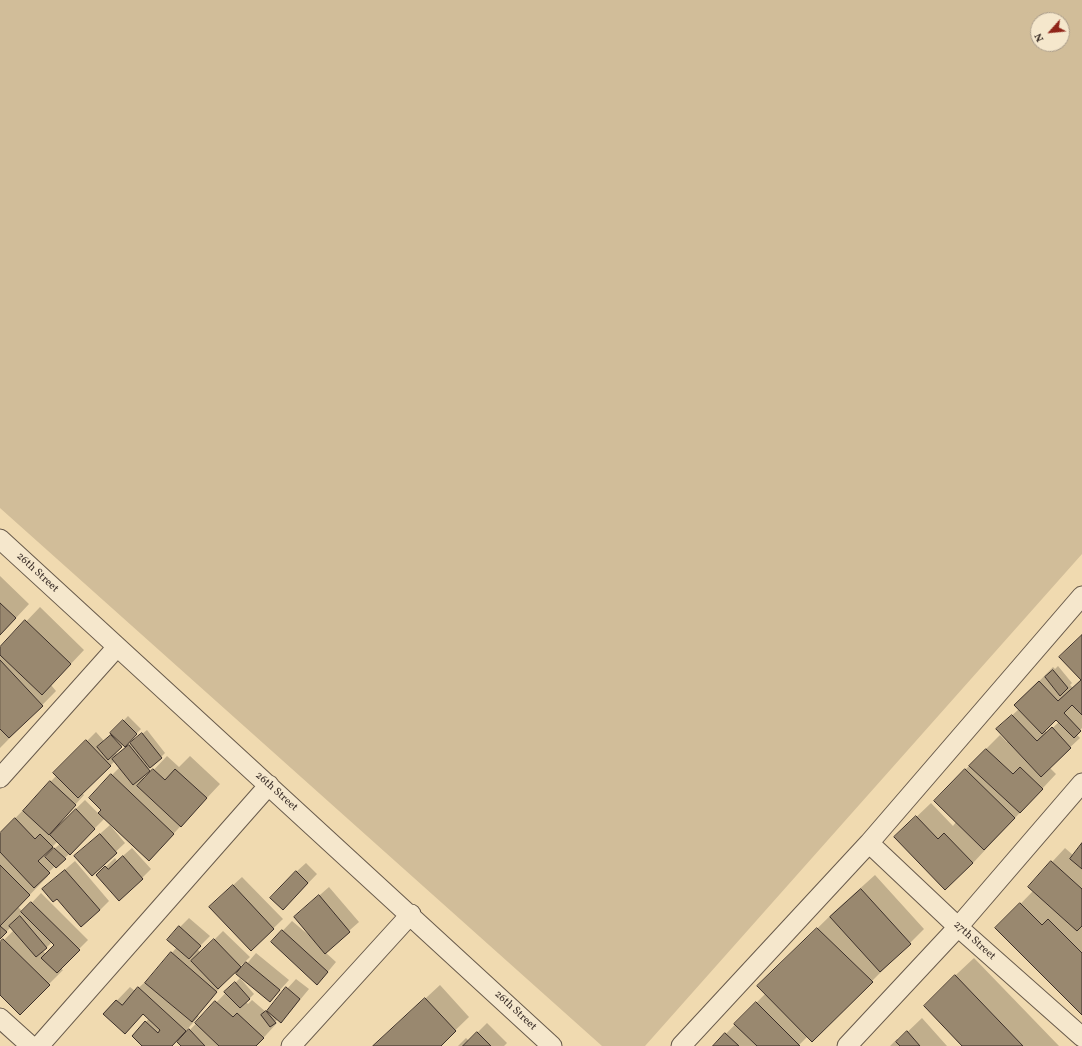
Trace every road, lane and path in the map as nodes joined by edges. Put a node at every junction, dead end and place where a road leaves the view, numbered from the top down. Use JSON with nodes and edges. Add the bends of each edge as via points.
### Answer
{"nodes":[{"id":1,"x":0,"y":539,"type":"edge"},
{"id":2,"x":1082,"y":596,"type":"edge"},
{"id":3,"x":117,"y":647,"type":"junction"},
{"id":4,"x":0,"y":778,"type":"edge"},
{"id":5,"x":1082,"y":784,"type":"edge"},
{"id":6,"x":268,"y":785,"type":"junction"},
{"id":7,"x":869,"y":843,"type":"junction"},
{"id":8,"x":411,"y":914,"type":"junction"},
{"id":9,"x":958,"y":927,"type":"junction"},
{"id":10,"x":0,"y":1018,"type":"edge"},
{"id":11,"x":1082,"y":1036,"type":"edge"},
{"id":12,"x":31,"y":1046,"type":"edge"},
{"id":13,"x":39,"y":1046,"type":"edge"},
{"id":14,"x":291,"y":1046,"type":"edge"},
{"id":15,"x":552,"y":1046,"type":"edge"},
{"id":16,"x":681,"y":1046,"type":"edge"},
{"id":17,"x":847,"y":1046,"type":"edge"}],
"edges":[{"from":1,"to":3,"type":"street","name":"26th Street"},
{"from":2,"to":7,"type":"street"},
{"from":3,"to":4,"type":"street"},
{"from":3,"to":6,"type":"street","name":"26th Street"},
{"from":5,"to":9,"type":"street"},
{"from":6,"to":8,"type":"street","name":"26th Street"},
{"from":6,"to":13,"type":"street"},
{"from":7,"to":9,"type":"street","name":"27th Street"},
{"from":7,"to":16,"type":"street"},
{"from":8,"to":14,"type":"street"},
{"from":8,"to":15,"type":"street","name":"26th Street"},
{"from":9,"to":11,"type":"street","name":"27th Street"},
{"from":9,"to":17,"type":"street"},
{"from":10,"to":12,"type":"street"}]}
